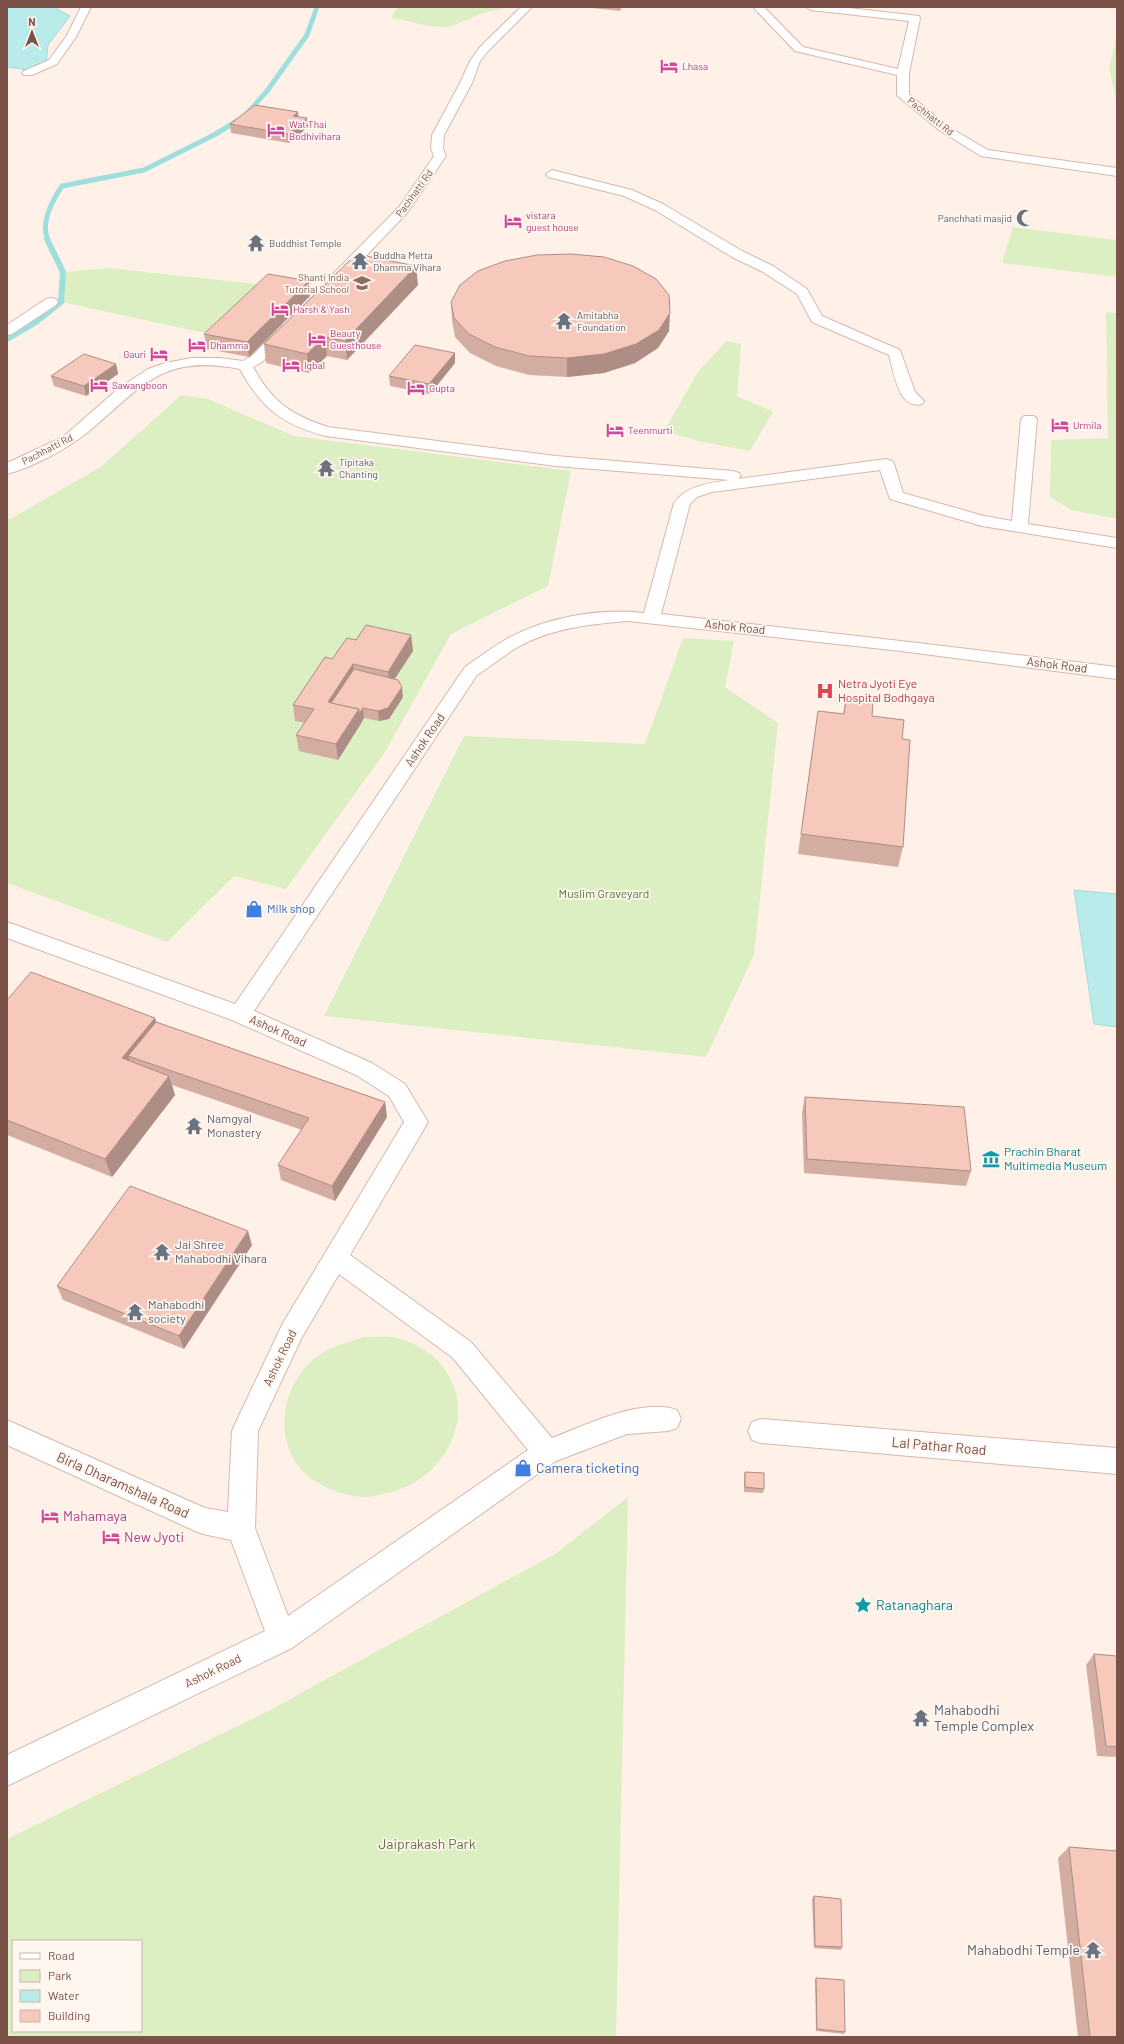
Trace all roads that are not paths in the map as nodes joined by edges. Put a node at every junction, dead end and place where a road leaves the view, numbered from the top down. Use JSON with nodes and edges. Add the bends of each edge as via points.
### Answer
{"nodes":[{"id":1,"x":86,"y":7,"type":"edge"},
{"id":2,"x":527,"y":7,"type":"edge"},
{"id":3,"x":758,"y":7,"type":"edge"},
{"id":4,"x":811,"y":7,"type":"edge"},
{"id":5,"x":919,"y":7,"type":"edge"},
{"id":6,"x":915,"y":18,"type":"junction"},
{"id":7,"x":28,"y":73,"type":"dead end"},
{"id":8,"x":903,"y":73,"type":"junction"},
{"id":9,"x":1117,"y":172,"type":"edge"},
{"id":10,"x":552,"y":174,"type":"dead end"},
{"id":11,"x":327,"y":288,"type":"edge"},
{"id":12,"x":51,"y":302,"type":"dead end"},
{"id":13,"x":295,"y":321,"type":"edge"},
{"id":14,"x":7,"y":331,"type":"edge"},
{"id":15,"x":245,"y":366,"type":"junction"},
{"id":16,"x":917,"y":401,"type":"dead end"},
{"id":17,"x":1029,"y":419,"type":"dead end"},
{"id":18,"x":7,"y":470,"type":"edge"},
{"id":19,"x":781,"y":479,"type":"junction"},
{"id":20,"x":1019,"y":528,"type":"junction"},
{"id":21,"x":1117,"y":543,"type":"edge"},
{"id":22,"x":651,"y":618,"type":"junction"},
{"id":23,"x":1117,"y":673,"type":"edge"},
{"id":24,"x":7,"y":930,"type":"edge"},
{"id":25,"x":240,"y":1014,"type":"junction"},
{"id":26,"x":336,"y":1258,"type":"junction"},
{"id":27,"x":668,"y":1419,"type":"dead end"},
{"id":28,"x":761,"y":1431,"type":"dead end"},
{"id":29,"x":7,"y":1432,"type":"edge"},
{"id":30,"x":546,"y":1452,"type":"junction"},
{"id":31,"x":1117,"y":1461,"type":"edge"},
{"id":32,"x":241,"y":1528,"type":"junction"},
{"id":33,"x":282,"y":1638,"type":"junction"},
{"id":34,"x":7,"y":1771,"type":"edge"}],
"edges":[{"from":1,"to":7,"type":"street","via":[[71,37],[53,62]]},
{"from":2,"to":11,"type":"street","name":"Pachhatti Rd","via":[[475,61],[438,135],[437,148],[440,156],[403,210]]},
{"from":3,"to":8,"type":"street","via":[[799,49]]},
{"from":4,"to":6,"type":"street"},
{"from":5,"to":6,"type":"street"},
{"from":6,"to":8,"type":"street"},
{"from":8,"to":9,"type":"street","name":"Pachhatti Rd","via":[[903,95],[943,128],[985,153]]},
{"from":10,"to":16,"type":"street","via":[[628,193],[659,207],[736,254],[768,268],[802,292],[817,319],[895,353],[908,394]]},
{"from":12,"to":14,"type":"street"},
{"from":13,"to":15,"type":"street","via":[[257,359]]},
{"from":15,"to":18,"type":"street","name":"Pachhatti Rd","via":[[201,362],[166,367],[142,378],[74,436]]},
{"from":15,"to":19,"type":"street","via":[[256,388],[282,414],[326,431],[556,461]]},
{"from":17,"to":20,"type":"street"},
{"from":19,"to":20,"type":"street","via":[[886,464],[896,496],[982,521]]},
{"from":19,"to":22,"type":"street","via":[[710,488],[691,494],[682,503]]},
{"from":20,"to":21,"type":"street"},
{"from":22,"to":23,"type":"street","name":"Ashok Road"},
{"from":22,"to":25,"type":"street","name":"Ashok Road","via":[[591,618],[547,628],[512,643],[471,671]]},
{"from":24,"to":25,"type":"street"},
{"from":25,"to":26,"type":"street","name":"Ashok Road","via":[[364,1069],[397,1090],[416,1122]]},
{"from":26,"to":30,"type":"street","via":[[462,1350]]},
{"from":26,"to":32,"type":"street","name":"Ashok Road","via":[[292,1332],[245,1431]]},
{"from":27,"to":30,"type":"street","via":[[627,1422]]},
{"from":28,"to":31,"type":"street","name":"Lal Pathar Road"},
{"from":29,"to":32,"type":"street","name":"Birla Dharamshala Road","via":[[203,1521]]},
{"from":30,"to":33,"type":"street"},
{"from":32,"to":33,"type":"street","name":"Ashok Road"},
{"from":33,"to":34,"type":"street","name":"Ashok Road"}]}
